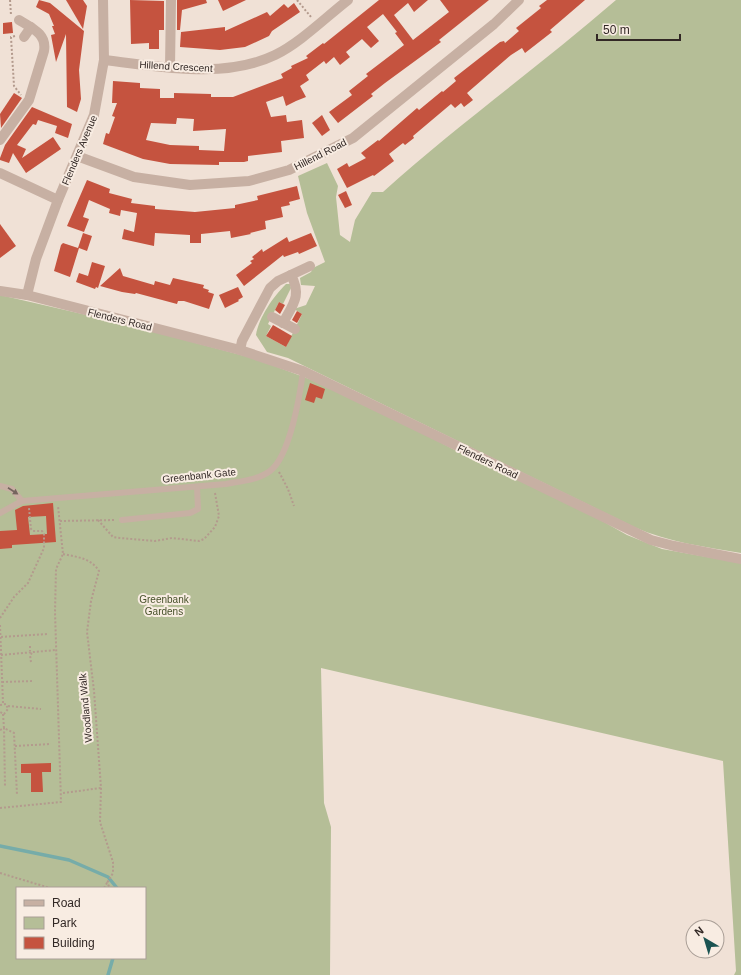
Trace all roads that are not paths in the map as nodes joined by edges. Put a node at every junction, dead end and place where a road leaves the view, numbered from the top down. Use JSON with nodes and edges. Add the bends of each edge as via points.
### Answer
{"nodes":[{"id":1,"x":103,"y":0,"type":"edge"},
{"id":2,"x":170,"y":0,"type":"edge"},
{"id":3,"x":348,"y":0,"type":"edge"},
{"id":4,"x":519,"y":0,"type":"edge"},
{"id":5,"x":19,"y":20,"type":"dead end"},
{"id":6,"x":31,"y":27,"type":"junction"},
{"id":7,"x":24,"y":37,"type":"road end"},
{"id":8,"x":104,"y":60,"type":"junction"},
{"id":9,"x":170,"y":67,"type":"junction"},
{"id":10,"x":0,"y":140,"type":"edge"},
{"id":11,"x":77,"y":156,"type":"junction"},
{"id":12,"x":0,"y":173,"type":"edge"},
{"id":13,"x":58,"y":200,"type":"junction"},
{"id":14,"x":310,"y":266,"type":"dead end"},
{"id":15,"x":291,"y":275,"type":"junction"},
{"id":16,"x":0,"y":291,"type":"edge"},
{"id":17,"x":27,"y":295,"type":"junction"},
{"id":18,"x":272,"y":317,"type":"dead end"},
{"id":19,"x":283,"y":323,"type":"junction"},
{"id":20,"x":295,"y":329,"type":"dead end"},
{"id":21,"x":240,"y":350,"type":"junction"},
{"id":22,"x":303,"y":371,"type":"junction"},
{"id":23,"x":0,"y":486,"type":"edge"},
{"id":24,"x":197,"y":487,"type":"junction"},
{"id":25,"x":25,"y":501,"type":"junction"},
{"id":26,"x":0,"y":513,"type":"edge"},
{"id":27,"x":122,"y":520,"type":"road end"},
{"id":28,"x":741,"y":559,"type":"edge"}],
"edges":[{"from":1,"to":8,"type":"street","name":"Flenders Avenue"},
{"from":2,"to":9,"type":"street"},
{"from":3,"to":9,"type":"street","name":"Hillend Crescent","via":[[290,47],[274,56],[240,67]]},
{"from":4,"to":11,"type":"street","name":"Hillend Road","via":[[494,24],[353,138],[289,170],[249,181],[190,185],[134,176]]},
{"from":5,"to":6,"type":"street"},
{"from":6,"to":7,"type":"street"},
{"from":6,"to":10,"type":"street","via":[[43,36],[46,42],[29,100]]},
{"from":8,"to":9,"type":"street","name":"Hillend Crescent"},
{"from":8,"to":11,"type":"street","name":"Flenders Avenue","via":[[94,115]]},
{"from":11,"to":13,"type":"street","name":"Flenders Avenue"},
{"from":12,"to":13,"type":"street"},
{"from":13,"to":17,"type":"street","name":"Flenders Avenue","via":[[36,259]]},
{"from":14,"to":15,"type":"street"},
{"from":15,"to":19,"type":"street","via":[[297,290],[296,298]]},
{"from":15,"to":21,"type":"street","via":[[278,281],[265,295]]},
{"from":16,"to":17,"type":"street","name":"Flenders Road"},
{"from":17,"to":21,"type":"street","name":"Flenders Road"},
{"from":18,"to":19,"type":"street"},
{"from":19,"to":20,"type":"street"},
{"from":21,"to":22,"type":"street","name":"Flenders Road"},
{"from":22,"to":24,"type":"lane","name":"Greenbank Gate","via":[[290,437],[275,466],[256,478]]},
{"from":22,"to":28,"type":"street","name":"Flenders Road","via":[[651,540]]},
{"from":23,"to":25,"type":"lane","one_way":true,"via":[[12,489]]},
{"from":24,"to":25,"type":"lane","name":"Greenbank Gate"},
{"from":24,"to":27,"type":"lane","via":[[198,509]]},
{"from":25,"to":26,"type":"lane","name":"Greenbank Gate"}]}
